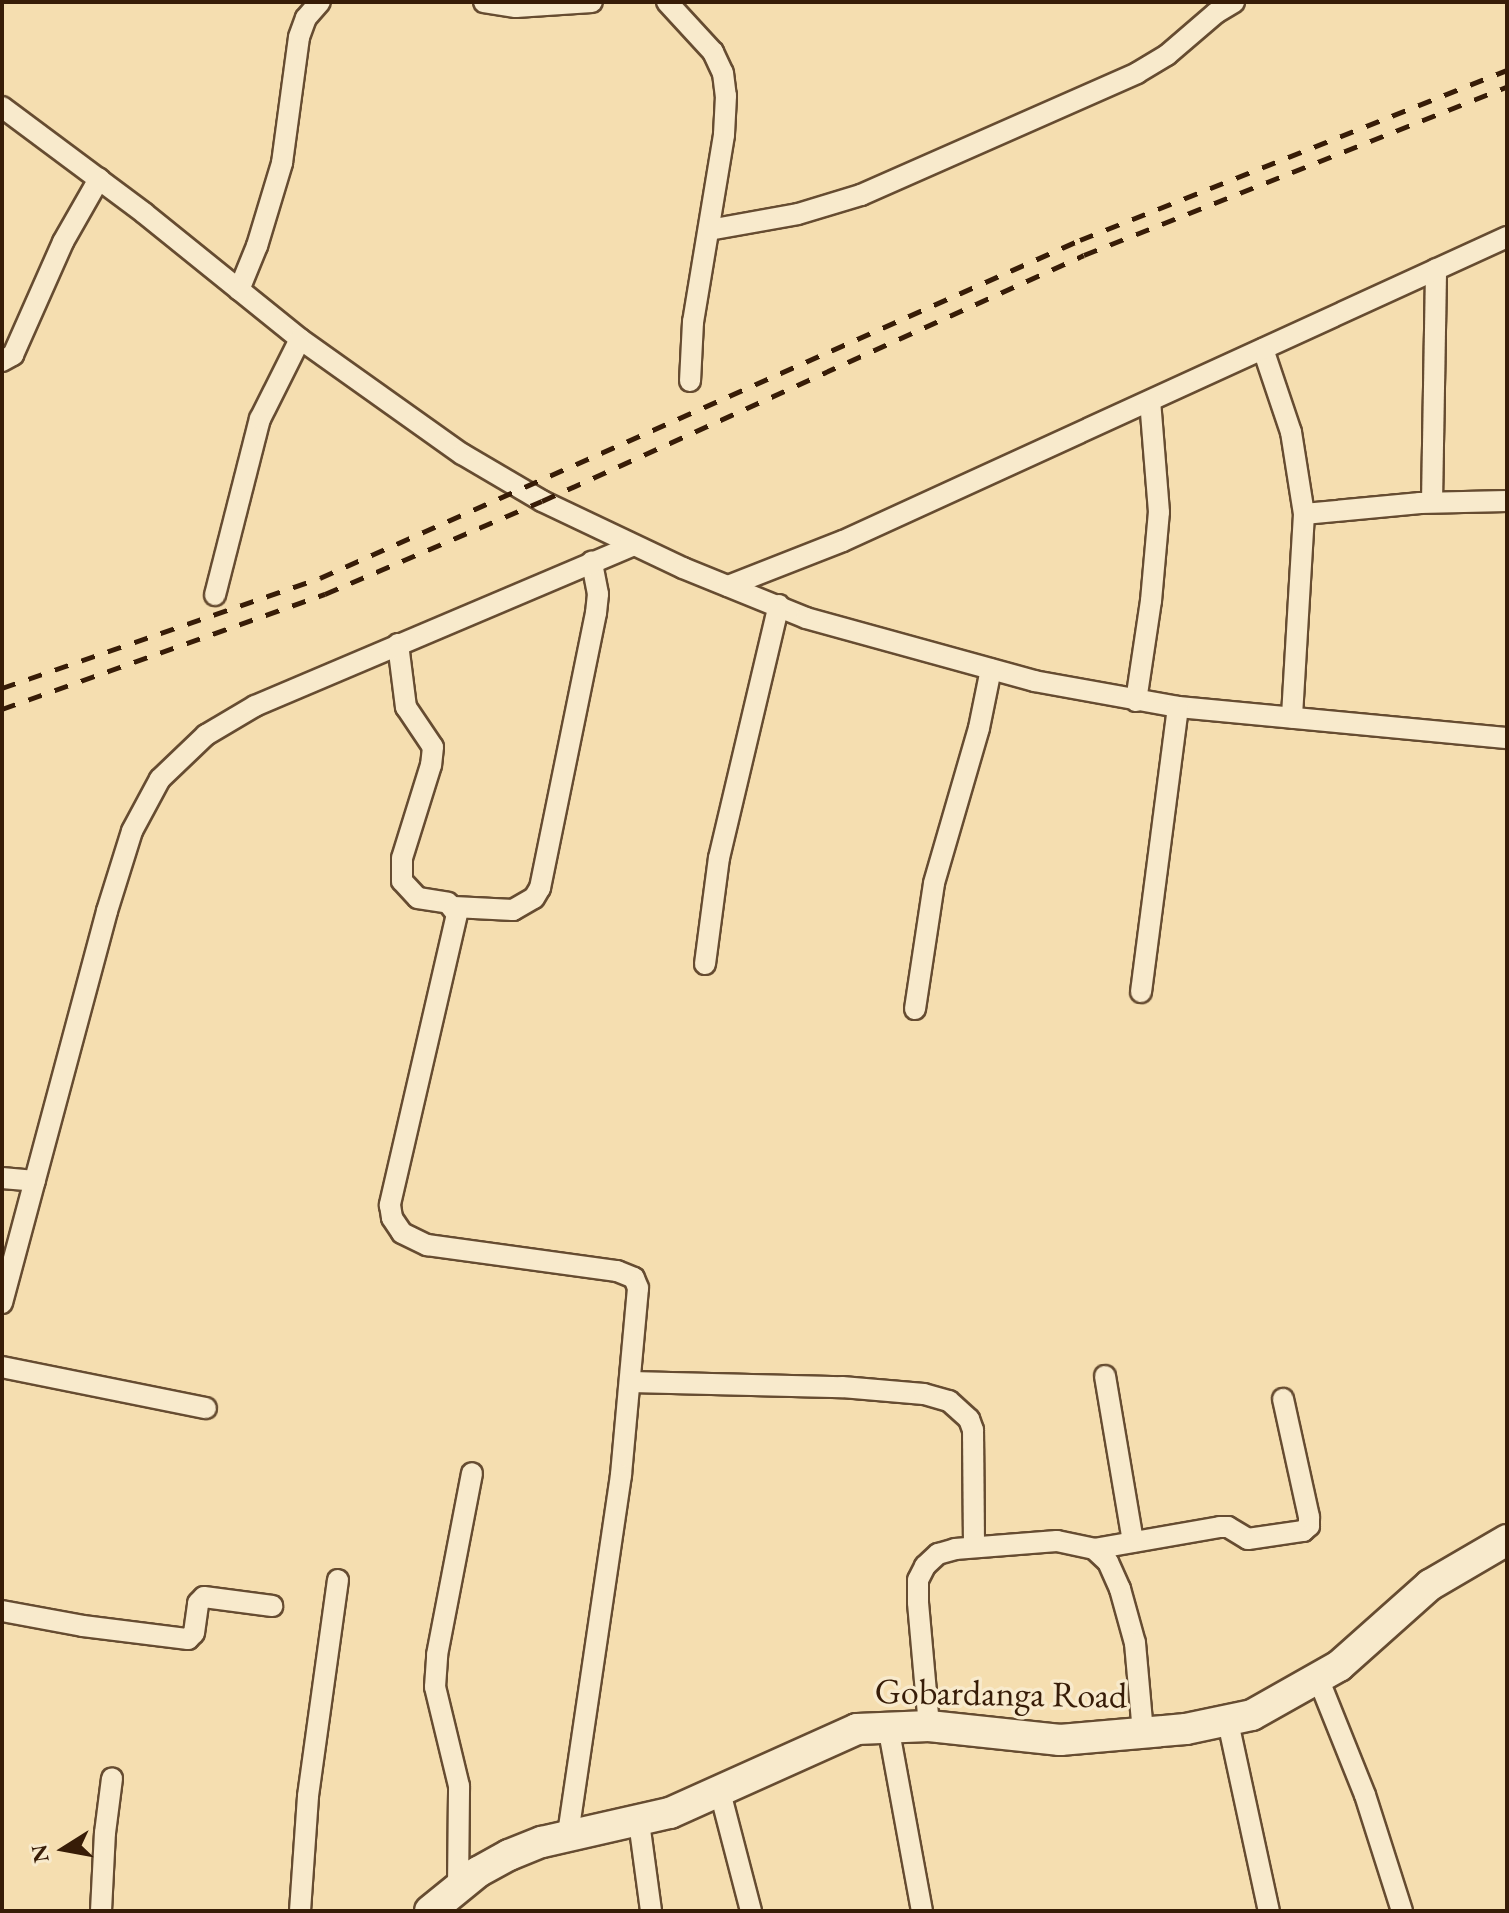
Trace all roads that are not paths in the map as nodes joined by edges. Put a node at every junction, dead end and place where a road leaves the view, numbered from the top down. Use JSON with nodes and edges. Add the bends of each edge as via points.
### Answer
{"nodes":[{"id":1,"x":318,"y":2,"type":"edge"},
{"id":2,"x":484,"y":2,"type":"edge"},
{"id":3,"x":592,"y":2,"type":"edge"},
{"id":4,"x":667,"y":2,"type":"edge"},
{"id":5,"x":1234,"y":2,"type":"edge"},
{"id":6,"x":2,"y":107,"type":"edge"},
{"id":7,"x":99,"y":179,"type":"junction"},
{"id":8,"x":709,"y":230,"type":"junction"},
{"id":9,"x":1507,"y":237,"type":"edge"},
{"id":10,"x":1436,"y":269,"type":"junction"},
{"id":11,"x":239,"y":290,"type":"junction"},
{"id":12,"x":300,"y":339,"type":"junction"},
{"id":13,"x":1263,"y":349,"type":"junction"},
{"id":14,"x":2,"y":361,"type":"edge"},
{"id":15,"x":690,"y":381,"type":"dead end"},
{"id":16,"x":1150,"y":401,"type":"junction"},
{"id":17,"x":1507,"y":501,"type":"edge"},
{"id":18,"x":1432,"y":502,"type":"junction"},
{"id":19,"x":1304,"y":514,"type":"junction"},
{"id":20,"x":632,"y":546,"type":"junction"},
{"id":21,"x":592,"y":562,"type":"junction"},
{"id":22,"x":728,"y":586,"type":"junction"},
{"id":23,"x":215,"y":595,"type":"dead end"},
{"id":24,"x":779,"y":605,"type":"junction"},
{"id":25,"x":398,"y":644,"type":"junction"},
{"id":26,"x":991,"y":669,"type":"junction"},
{"id":27,"x":1136,"y":701,"type":"junction"},
{"id":28,"x":1178,"y":707,"type":"junction"},
{"id":29,"x":1292,"y":718,"type":"junction"},
{"id":30,"x":1507,"y":738,"type":"edge"},
{"id":31,"x":454,"y":907,"type":"junction"},
{"id":32,"x":705,"y":964,"type":"dead end"},
{"id":33,"x":1141,"y":992,"type":"dead end"},
{"id":34,"x":915,"y":1009,"type":"dead end"},
{"id":35,"x":2,"y":1178,"type":"edge"},
{"id":36,"x":35,"y":1181,"type":"junction"},
{"id":37,"x":2,"y":1303,"type":"edge"},
{"id":38,"x":2,"y":1367,"type":"edge"},
{"id":39,"x":1105,"y":1376,"type":"dead end"},
{"id":40,"x":631,"y":1382,"type":"junction"},
{"id":41,"x":1283,"y":1399,"type":"dead end"},
{"id":42,"x":206,"y":1408,"type":"dead end"},
{"id":43,"x":472,"y":1473,"type":"dead end"},
{"id":44,"x":1507,"y":1540,"type":"edge"},
{"id":45,"x":1133,"y":1542,"type":"junction"},
{"id":46,"x":974,"y":1546,"type":"junction"},
{"id":47,"x":1094,"y":1549,"type":"junction"},
{"id":48,"x":338,"y":1580,"type":"dead end"},
{"id":49,"x":272,"y":1606,"type":"dead end"},
{"id":50,"x":2,"y":1611,"type":"edge"},
{"id":51,"x":1318,"y":1678,"type":"junction"},
{"id":52,"x":1228,"y":1722,"type":"junction"},
{"id":53,"x":888,"y":1726,"type":"junction"},
{"id":54,"x":929,"y":1726,"type":"junction"},
{"id":55,"x":1143,"y":1733,"type":"junction"},
{"id":56,"x":112,"y":1778,"type":"dead end"},
{"id":57,"x":720,"y":1792,"type":"junction"},
{"id":58,"x":639,"y":1822,"type":"junction"},
{"id":59,"x":568,"y":1836,"type":"junction"},
{"id":60,"x":458,"y":1888,"type":"junction"},
{"id":61,"x":101,"y":1911,"type":"edge"},
{"id":62,"x":300,"y":1911,"type":"edge"},
{"id":63,"x":430,"y":1911,"type":"edge"},
{"id":64,"x":651,"y":1911,"type":"edge"},
{"id":65,"x":751,"y":1911,"type":"edge"},
{"id":66,"x":922,"y":1911,"type":"edge"},
{"id":67,"x":1269,"y":1911,"type":"edge"},
{"id":68,"x":1402,"y":1911,"type":"edge"}],
"edges":[{"from":1,"to":11,"type":"street","via":[[299,37],[282,163]]},
{"from":2,"to":3,"type":"street","via":[[544,7]]},
{"from":4,"to":8,"type":"street","via":[[713,52],[723,73],[724,135]]},
{"from":5,"to":8,"type":"street","via":[[1137,73],[861,195],[798,214]]},
{"from":6,"to":7,"type":"street"},
{"from":7,"to":11,"type":"street"},
{"from":7,"to":14,"type":"street","via":[[63,242],[13,355]]},
{"from":8,"to":15,"type":"street","via":[[693,322]]},
{"from":9,"to":10,"type":"street"},
{"from":10,"to":13,"type":"street"},
{"from":10,"to":18,"type":"street"},
{"from":11,"to":12,"type":"street"},
{"from":12,"to":20,"type":"street","via":[[462,454]]},
{"from":12,"to":23,"type":"street","via":[[260,419]]},
{"from":13,"to":16,"type":"street"},
{"from":13,"to":19,"type":"street","via":[[1291,432]]},
{"from":16,"to":22,"type":"street","via":[[843,541]]},
{"from":16,"to":27,"type":"street","via":[[1159,512]]},
{"from":17,"to":18,"type":"street"},
{"from":18,"to":19,"type":"street"},
{"from":19,"to":29,"type":"street"},
{"from":20,"to":21,"type":"street"},
{"from":20,"to":22,"type":"street"},
{"from":21,"to":25,"type":"street"},
{"from":21,"to":31,"type":"street","via":[[596,613],[540,888],[513,910]]},
{"from":22,"to":24,"type":"street"},
{"from":24,"to":26,"type":"street","via":[[806,618]]},
{"from":24,"to":32,"type":"street","via":[[719,858]]},
{"from":25,"to":31,"type":"street","via":[[406,707],[433,747],[402,858],[402,881],[418,898]]},
{"from":25,"to":36,"type":"street","via":[[231,718],[160,779],[132,831],[107,911]]},
{"from":26,"to":27,"type":"street"},
{"from":26,"to":34,"type":"street","via":[[934,883]]},
{"from":27,"to":28,"type":"street"},
{"from":28,"to":29,"type":"street"},
{"from":28,"to":33,"type":"street"},
{"from":29,"to":30,"type":"street"},
{"from":31,"to":40,"type":"street","via":[[456,923],[390,1205],[392,1218],[402,1233],[427,1245],[617,1271],[634,1278],[639,1301]]},
{"from":35,"to":36,"type":"street"},
{"from":36,"to":37,"type":"street"},
{"from":38,"to":42,"type":"street"},
{"from":39,"to":45,"type":"street"},
{"from":40,"to":46,"type":"street","via":[[842,1387],[949,1401],[973,1430]]},
{"from":40,"to":59,"type":"street"},
{"from":41,"to":45,"type":"street","via":[[1309,1526],[1256,1539],[1220,1527]]},
{"from":43,"to":60,"type":"street","via":[[435,1687],[459,1786]]},
{"from":44,"to":51,"type":"main road","name":"Gobardanga Road","via":[[1430,1585],[1365,1646]]},
{"from":45,"to":47,"type":"street"},
{"from":46,"to":47,"type":"street","via":[[1057,1541]]},
{"from":46,"to":54,"type":"street","via":[[938,1554],[918,1580]]},
{"from":47,"to":55,"type":"street","via":[[1108,1562],[1127,1611]]},
{"from":48,"to":62,"type":"street","via":[[308,1796]]},
{"from":49,"to":50,"type":"street","via":[[204,1597],[188,1639]]},
{"from":51,"to":52,"type":"main road","name":"Gobardanga Road","via":[[1274,1705]]},
{"from":51,"to":68,"type":"street","via":[[1365,1795]]},
{"from":52,"to":55,"type":"main road","name":"Gobardanga Road"},
{"from":52,"to":67,"type":"street"},
{"from":53,"to":54,"type":"main road","name":"Gobardanga Road"},
{"from":53,"to":57,"type":"main road","name":"Gobardanga Road","via":[[857,1729]]},
{"from":53,"to":66,"type":"street"},
{"from":54,"to":55,"type":"main road","name":"Gobardanga Road","via":[[1031,1739]]},
{"from":56,"to":61,"type":"street"},
{"from":57,"to":58,"type":"main road","name":"Gobardanga Road"},
{"from":57,"to":65,"type":"street"},
{"from":58,"to":59,"type":"main road","name":"Gobardanga Road"},
{"from":58,"to":64,"type":"street"},
{"from":59,"to":60,"type":"main road","name":"Gobardanga Road","via":[[509,1855]]},
{"from":60,"to":63,"type":"main road","name":"Gobardanga Road"}]}
